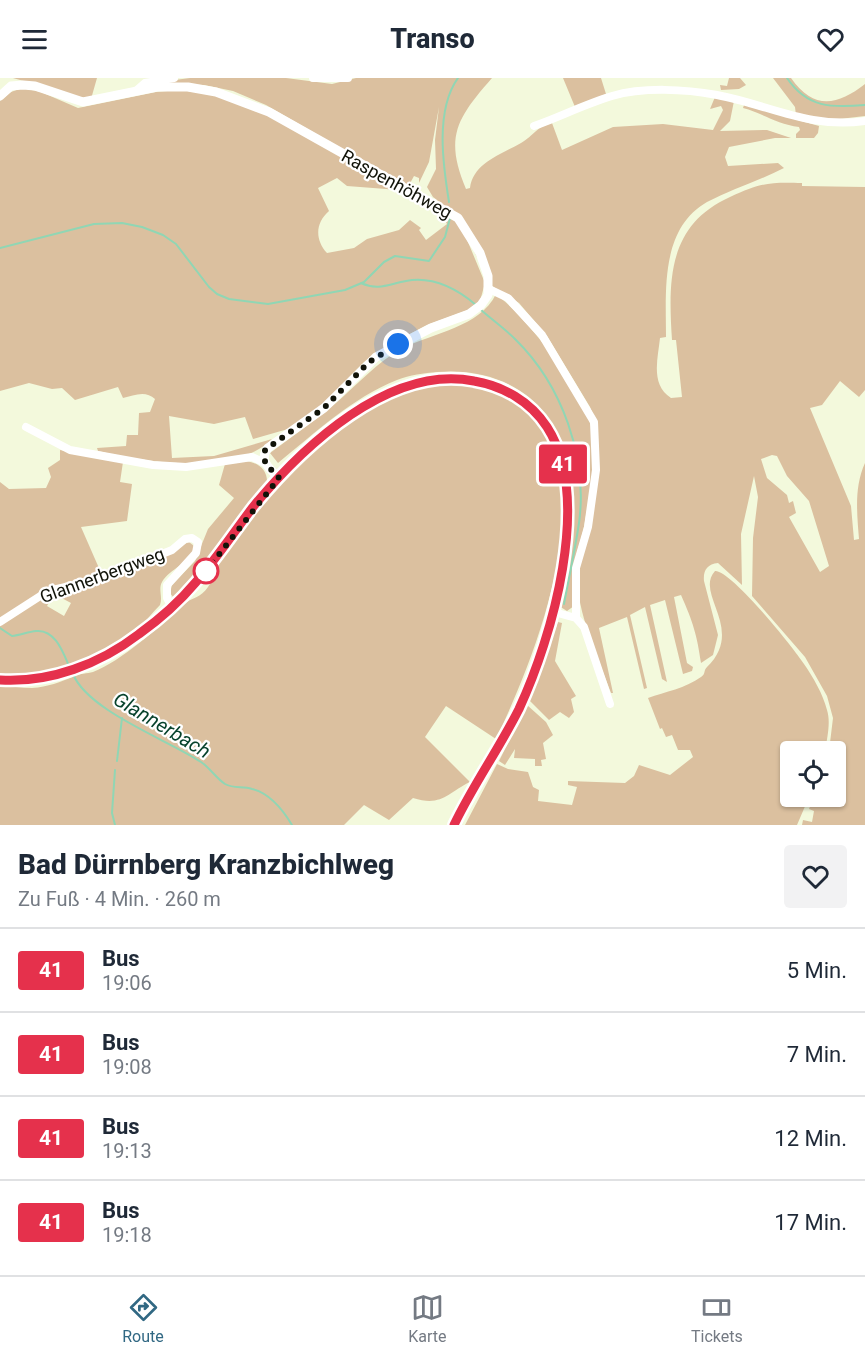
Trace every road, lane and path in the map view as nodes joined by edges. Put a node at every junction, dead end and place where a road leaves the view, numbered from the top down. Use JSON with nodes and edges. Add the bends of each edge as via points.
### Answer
{"nodes":[{"id":1,"x":174,"y":78,"type":"edge"},
{"id":2,"x":313,"y":78,"type":"edge"},
{"id":3,"x":348,"y":78,"type":"edge"},
{"id":4,"x":10,"y":82,"type":"edge"},
{"id":5,"x":159,"y":84,"type":"junction"},
{"id":6,"x":0,"y":96,"type":"edge"},
{"id":7,"x":865,"y":121,"type":"edge"},
{"id":8,"x":534,"y":126,"type":"dead end"},
{"id":9,"x":489,"y":289,"type":"junction"},
{"id":10,"x":26,"y":427,"type":"dead end"},
{"id":11,"x":268,"y":448,"type":"junction"},
{"id":12,"x":248,"y":457,"type":"junction"},
{"id":13,"x":265,"y":463,"type":"junction"},
{"id":14,"x":279,"y":478,"type":"junction"},
{"id":15,"x":172,"y":607,"type":"junction"},
{"id":16,"x":554,"y":612,"type":"junction"},
{"id":17,"x":576,"y":618,"type":"junction"},
{"id":18,"x":0,"y":622,"type":"edge"},
{"id":19,"x":0,"y":680,"type":"edge"},
{"id":20,"x":610,"y":704,"type":"dead end"},
{"id":21,"x":456,"y":824,"type":"edge"}],
"edges":[{"from":1,"to":5,"type":"street"},
{"from":2,"to":3,"type":"street"},
{"from":4,"to":5,"type":"street","name":"Raspenhöhweg","via":[[84,102]]},
{"from":4,"to":6,"type":"street"},
{"from":5,"to":9,"type":"street","name":"Raspenhöhweg","via":[[216,92],[255,105],[455,215],[483,261]]},
{"from":7,"to":8,"type":"street","via":[[816,122],[717,95],[645,92],[613,96]]},
{"from":9,"to":11,"type":"street","via":[[478,308],[376,357],[324,408]]},
{"from":9,"to":17,"type":"street","via":[[508,298],[542,335],[594,422],[596,470],[588,527],[576,568]]},
{"from":10,"to":12,"type":"street","via":[[70,450],[167,467]]},
{"from":11,"to":12,"type":"street"},
{"from":11,"to":13,"type":"street","via":[[263,456]]},
{"from":12,"to":13,"type":"street"},
{"from":13,"to":14,"type":"street"},
{"from":14,"to":15,"type":"main road","via":[[195,584]]},
{"from":14,"to":16,"type":"main road","via":[[332,430],[396,390],[450,378],[504,389],[542,419],[564,466],[567,513]]},
{"from":15,"to":18,"type":"street","name":"Glannerbergweg","via":[[167,585],[196,553],[198,542],[192,538],[97,580],[48,591]]},
{"from":15,"to":19,"type":"main road","via":[[117,649],[73,670],[41,678]]},
{"from":16,"to":17,"type":"street"},
{"from":16,"to":21,"type":"main road","via":[[519,708]]},
{"from":17,"to":20,"type":"street","via":[[588,634]]}]}
